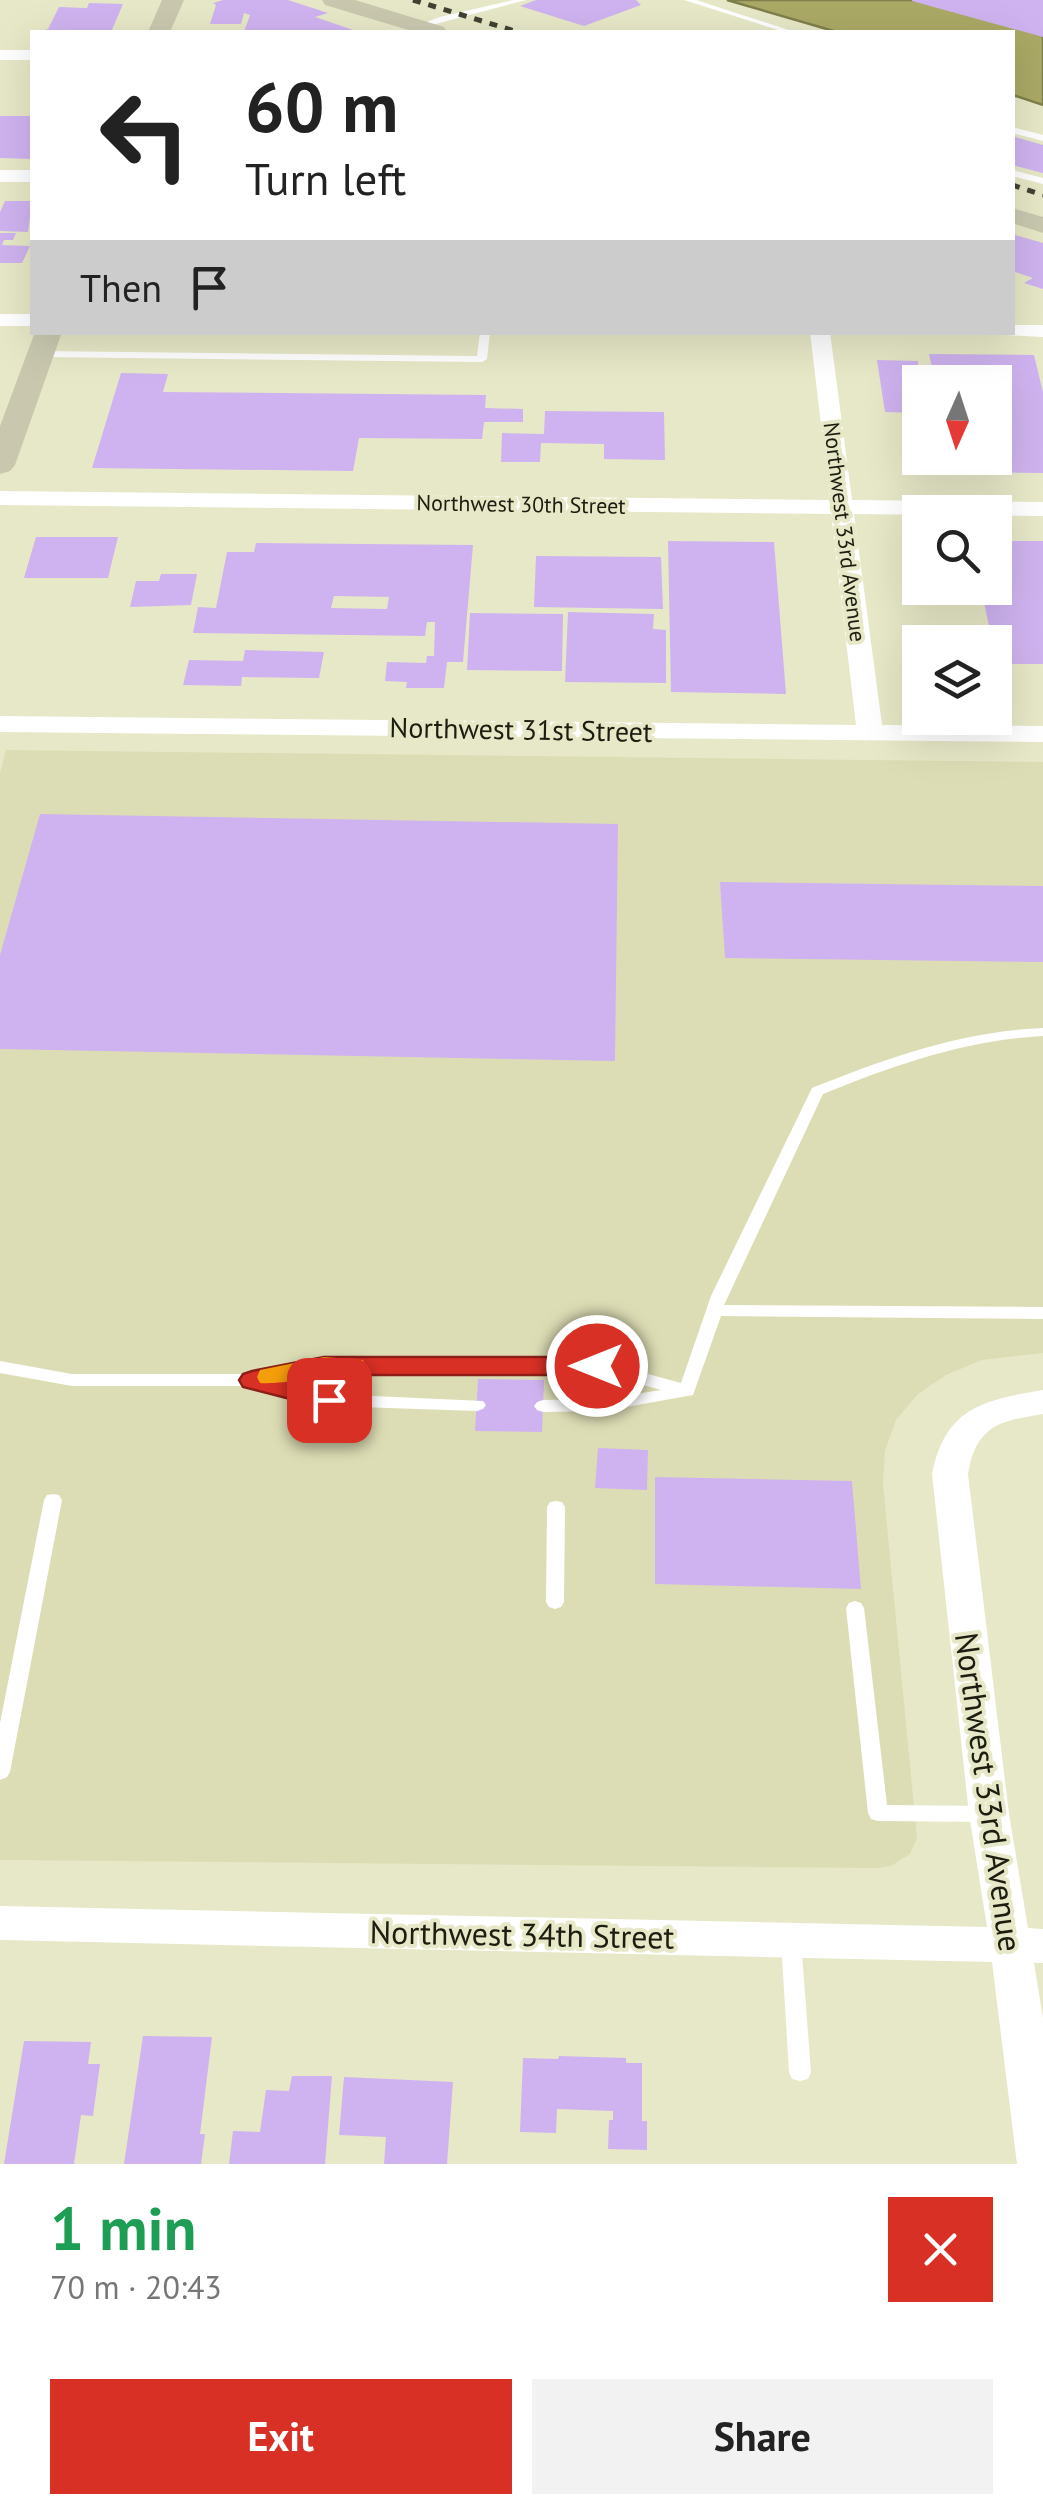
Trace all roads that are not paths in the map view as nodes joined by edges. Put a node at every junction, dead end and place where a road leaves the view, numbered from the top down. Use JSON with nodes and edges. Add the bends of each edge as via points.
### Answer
{"nodes":[{"id":1,"x":172,"y":0,"type":"edge"},
{"id":2,"x":333,"y":0,"type":"edge"},
{"id":3,"x":522,"y":0,"type":"edge"},
{"id":4,"x":688,"y":0,"type":"edge"},
{"id":5,"x":160,"y":30,"type":"edge"},
{"id":6,"x":426,"y":30,"type":"edge"},
{"id":7,"x":785,"y":30,"type":"edge"},
{"id":8,"x":0,"y":55,"type":"edge"},
{"id":9,"x":30,"y":55,"type":"edge"},
{"id":10,"x":1015,"y":131,"type":"edge"},
{"id":11,"x":1043,"y":138,"type":"edge"},
{"id":12,"x":1015,"y":175,"type":"edge"},
{"id":13,"x":0,"y":176,"type":"edge"},
{"id":14,"x":30,"y":176,"type":"edge"},
{"id":15,"x":1043,"y":181,"type":"edge"},
{"id":16,"x":1015,"y":216,"type":"edge"},
{"id":17,"x":1043,"y":225,"type":"edge"},
{"id":18,"x":0,"y":320,"type":"edge"},
{"id":19,"x":30,"y":320,"type":"edge"},
{"id":20,"x":1015,"y":330,"type":"edge"},
{"id":21,"x":1043,"y":331,"type":"edge"},
{"id":22,"x":485,"y":335,"type":"edge"},
{"id":23,"x":820,"y":335,"type":"edge"},
{"id":24,"x":45,"y":343,"type":"edge"},
{"id":25,"x":8,"y":418,"type":"edge"},
{"id":26,"x":0,"y":465,"type":"edge"},
{"id":27,"x":0,"y":498,"type":"edge"},
{"id":28,"x":842,"y":507,"type":"junction"},
{"id":29,"x":1043,"y":509,"type":"edge"},
{"id":30,"x":0,"y":724,"type":"edge"},
{"id":31,"x":870,"y":732,"type":"junction"},
{"id":32,"x":1043,"y":734,"type":"edge"},
{"id":33,"x":1043,"y":1032,"type":"edge"},
{"id":34,"x":714,"y":1310,"type":"junction"},
{"id":35,"x":1043,"y":1313,"type":"edge"},
{"id":36,"x":0,"y":1367,"type":"edge"},
{"id":37,"x":252,"y":1380,"type":"junction"},
{"id":38,"x":687,"y":1391,"type":"junction"},
{"id":39,"x":1043,"y":1402,"type":"edge"},
{"id":40,"x":477,"y":1404,"type":"dead end"},
{"id":41,"x":543,"y":1406,"type":"dead end"},
{"id":42,"x":52,"y":1500,"type":"dead end"},
{"id":43,"x":556,"y":1507,"type":"dead end"},
{"id":44,"x":555,"y":1602,"type":"dead end"},
{"id":45,"x":855,"y":1608,"type":"dead end"},
{"id":46,"x":0,"y":1772,"type":"edge"},
{"id":47,"x":988,"y":1814,"type":"junction"},
{"id":48,"x":0,"y":1923,"type":"edge"},
{"id":49,"x":792,"y":1940,"type":"junction"},
{"id":50,"x":1026,"y":1946,"type":"edge"},
{"id":51,"x":800,"y":2072,"type":"dead end"},
{"id":52,"x":1039,"y":2164,"type":"edge"}],
"edges":[{"from":1,"to":5,"type":"main road"},
{"from":2,"to":6,"type":"main road"},
{"from":3,"to":6,"type":"lane","via":[[488,12],[453,12]]},
{"from":4,"to":7,"type":"lane"},
{"from":8,"to":9,"type":"street"},
{"from":10,"to":11,"type":"lane"},
{"from":12,"to":15,"type":"lane"},
{"from":13,"to":14,"type":"street"},
{"from":16,"to":17,"type":"main road"},
{"from":18,"to":19,"type":"street"},
{"from":20,"to":21,"type":"street"},
{"from":22,"to":24,"type":"lane","via":[[482,359]]},
{"from":23,"to":28,"type":"street","name":"Northwest 33rd Avenue"},
{"from":24,"to":25,"type":"main road"},
{"from":25,"to":26,"type":"main road"},
{"from":27,"to":28,"type":"street","name":"Northwest 30th Street"},
{"from":28,"to":29,"type":"street","name":"Northwest 30th Street"},
{"from":28,"to":31,"type":"street","name":"Northwest 33rd Avenue"},
{"from":30,"to":31,"type":"street","name":"Northwest 31st Street"},
{"from":31,"to":32,"type":"street","name":"Northwest 31st Street"},
{"from":33,"to":34,"type":"lane","via":[[1010,1032],[900,1057],[817,1091]]},
{"from":34,"to":35,"type":"lane"},
{"from":34,"to":38,"type":"lane"},
{"from":36,"to":37,"type":"lane","via":[[72,1380]]},
{"from":37,"to":38,"type":"lane","via":[[324,1366],[597,1366]]},
{"from":37,"to":40,"type":"lane","via":[[329,1400]]},
{"from":38,"to":41,"type":"lane","via":[[604,1405]]},
{"from":39,"to":47,"type":"street","name":"Northwest 33rd Avenue","via":[[969,1424],[952,1456]]},
{"from":42,"to":46,"type":"lane"},
{"from":43,"to":44,"type":"lane"},
{"from":45,"to":47,"type":"lane","via":[[878,1813]]},
{"from":47,"to":50,"type":"street","name":"Northwest 33rd Avenue"},
{"from":48,"to":49,"type":"street","name":"Northwest 34th Street"},
{"from":49,"to":50,"type":"street","name":"Northwest 34th Street"},
{"from":49,"to":51,"type":"lane"},
{"from":50,"to":52,"type":"street","name":"Northwest 33rd Avenue","via":[[1022,2024]]}]}
